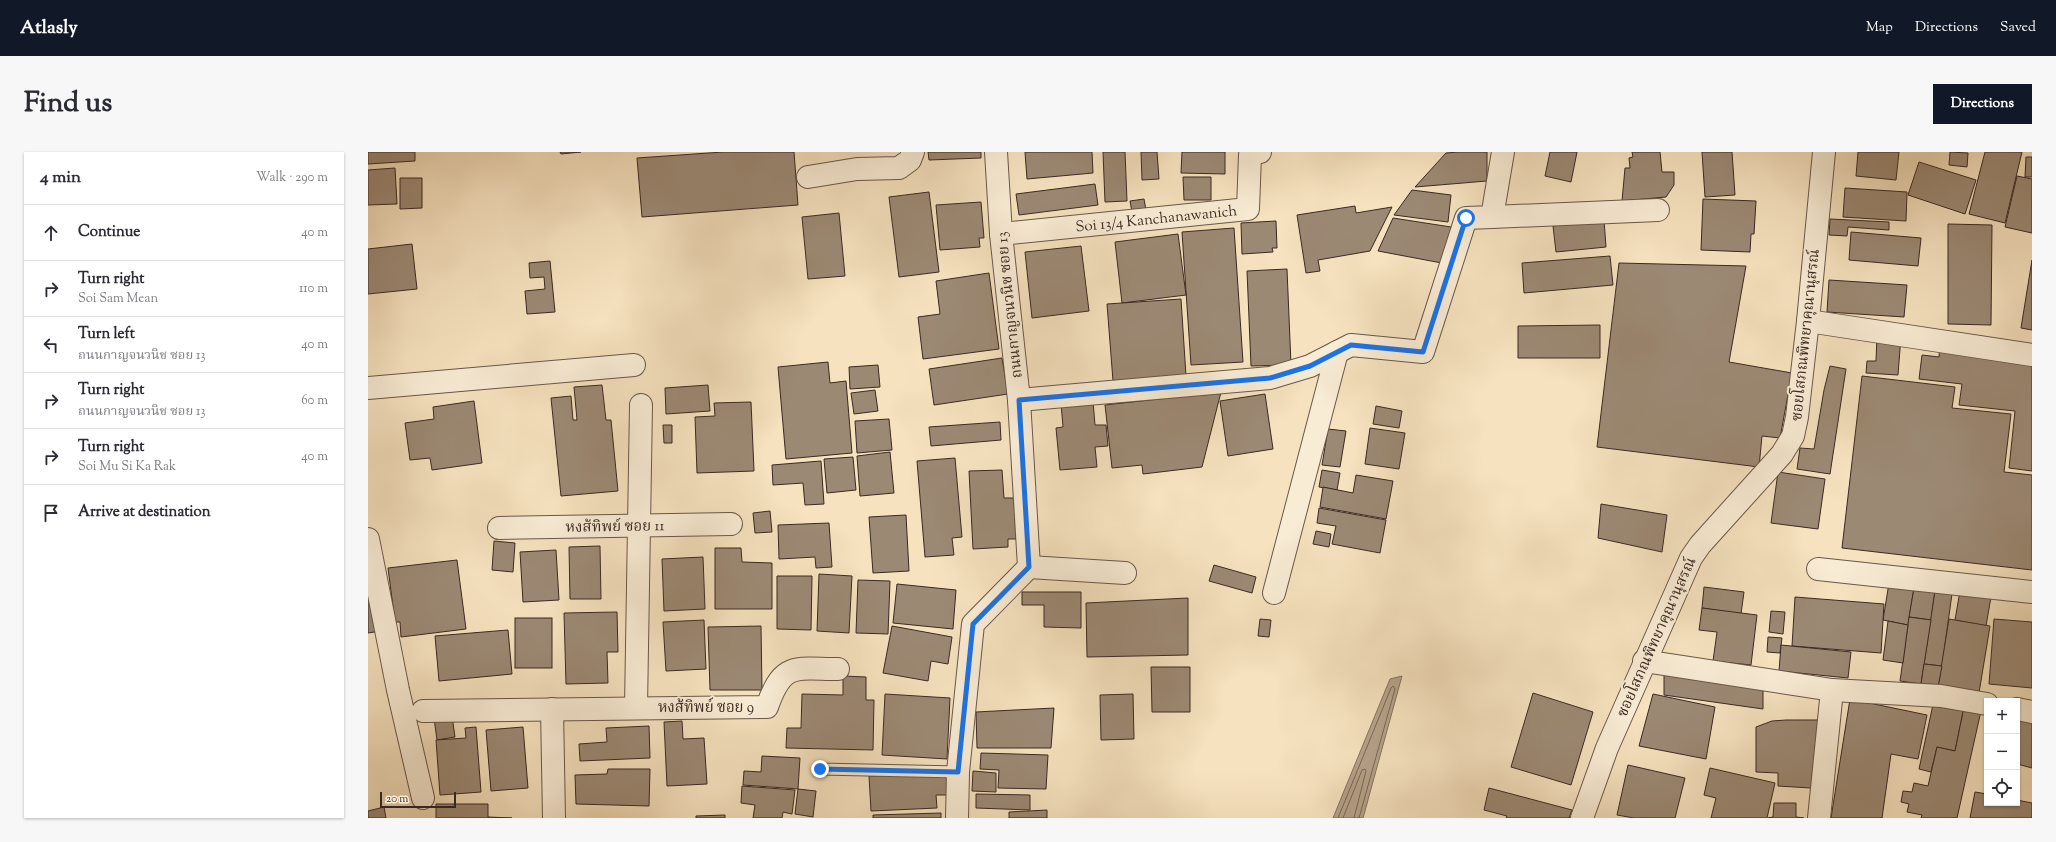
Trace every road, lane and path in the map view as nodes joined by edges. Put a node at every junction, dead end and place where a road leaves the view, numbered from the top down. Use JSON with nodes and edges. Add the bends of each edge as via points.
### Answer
{"nodes":[{"id":1,"x":913,"y":152,"type":"edge"},
{"id":2,"x":996,"y":152,"type":"edge"},
{"id":3,"x":1260,"y":152,"type":"edge"},
{"id":4,"x":1503,"y":152,"type":"edge"},
{"id":5,"x":1824,"y":152,"type":"edge"},
{"id":6,"x":808,"y":177,"type":"dead end"},
{"id":7,"x":1658,"y":210,"type":"dead end"},
{"id":8,"x":1492,"y":217,"type":"junction"},
{"id":9,"x":1001,"y":234,"type":"junction"},
{"id":10,"x":1808,"y":321,"type":"junction"},
{"id":11,"x":1337,"y":352,"type":"junction"},
{"id":12,"x":2032,"y":355,"type":"edge"},
{"id":13,"x":634,"y":365,"type":"dead end"},
{"id":14,"x":368,"y":388,"type":"edge"},
{"id":15,"x":1019,"y":400,"type":"junction"},
{"id":16,"x":641,"y":405,"type":"dead end"},
{"id":17,"x":731,"y":524,"type":"dead end"},
{"id":18,"x":640,"y":525,"type":"junction"},
{"id":19,"x":499,"y":528,"type":"dead end"},
{"id":20,"x":368,"y":539,"type":"edge"},
{"id":21,"x":1029,"y":567,"type":"junction"},
{"id":22,"x":1818,"y":568,"type":"dead end"},
{"id":23,"x":1125,"y":573,"type":"dead end"},
{"id":24,"x":1274,"y":592,"type":"dead end"},
{"id":25,"x":2032,"y":592,"type":"edge"},
{"id":26,"x":1644,"y":661,"type":"junction"},
{"id":27,"x":838,"y":669,"type":"dead end"},
{"id":28,"x":1832,"y":690,"type":"junction"},
{"id":29,"x":1984,"y":703,"type":"edge"},
{"id":30,"x":636,"y":707,"type":"junction"},
{"id":31,"x":552,"y":709,"type":"junction"},
{"id":32,"x":2020,"y":710,"type":"edge"},
{"id":33,"x":423,"y":711,"type":"dead end"},
{"id":34,"x":2032,"y":712,"type":"edge"},
{"id":35,"x":820,"y":769,"type":"dead end"},
{"id":36,"x":958,"y":772,"type":"junction"},
{"id":37,"x":423,"y":798,"type":"dead end"},
{"id":38,"x":554,"y":818,"type":"edge"},
{"id":39,"x":957,"y":818,"type":"edge"},
{"id":40,"x":1582,"y":818,"type":"edge"},
{"id":41,"x":1819,"y":818,"type":"edge"}],
"edges":[{"from":1,"to":6,"type":"street","via":[[910,160],[899,168],[857,169]]},
{"from":2,"to":9,"type":"street","name":"ถนนกาญจนวนิช ซอย 13"},
{"from":3,"to":9,"type":"street","name":"Soi 13/4 Kanchanawanich","via":[[1250,155],[1248,209]]},
{"from":4,"to":8,"type":"street"},
{"from":5,"to":10,"type":"street","name":"ซอยโสภณพิทยาคุณานุสรณ์"},
{"from":7,"to":8,"type":"street"},
{"from":8,"to":11,"type":"street","via":[[1466,218],[1423,352],[1351,345]]},
{"from":9,"to":15,"type":"street","name":"ถนนกาญจนวนิช ซอย 13"},
{"from":10,"to":12,"type":"street"},
{"from":10,"to":26,"type":"street","name":"ซอยโสภณพิทยาคุณานุสรณ์","via":[[1793,436],[1782,454],[1695,551]]},
{"from":11,"to":15,"type":"street","via":[[1310,366],[1283,375],[1255,380]]},
{"from":11,"to":24,"type":"street"},
{"from":13,"to":14,"type":"street"},
{"from":15,"to":21,"type":"street","name":"ถนนกาญจนวนิช ซอย 13"},
{"from":16,"to":18,"type":"street"},
{"from":17,"to":18,"type":"street","name":"หงส้ทิพย์ ซอย 11"},
{"from":18,"to":19,"type":"street","name":"หงส้ทิพย์ ซอย 11"},
{"from":18,"to":30,"type":"street"},
{"from":20,"to":37,"type":"street","via":[[398,690]]},
{"from":21,"to":23,"type":"street"},
{"from":21,"to":36,"type":"street","via":[[973,624]]},
{"from":22,"to":25,"type":"street"},
{"from":26,"to":28,"type":"street"},
{"from":26,"to":40,"type":"street","name":"ซอยโสภณพิทยาคุณานุสรณ์","via":[[1604,754]]},
{"from":27,"to":30,"type":"street","name":"หงส้ทิพย์ ซอย 9","via":[[794,668],[775,685],[767,707]]},
{"from":28,"to":29,"type":"street","via":[[1941,696]]},
{"from":28,"to":41,"type":"street"},
{"from":30,"to":31,"type":"street","name":"หงส้ทิพย์ ซอย 9"},
{"from":31,"to":33,"type":"street","name":"หงส้ทิพย์ ซอย 9"},
{"from":31,"to":38,"type":"street"},
{"from":32,"to":34,"type":"street"},
{"from":35,"to":36,"type":"lane"},
{"from":36,"to":39,"type":"street"}]}
